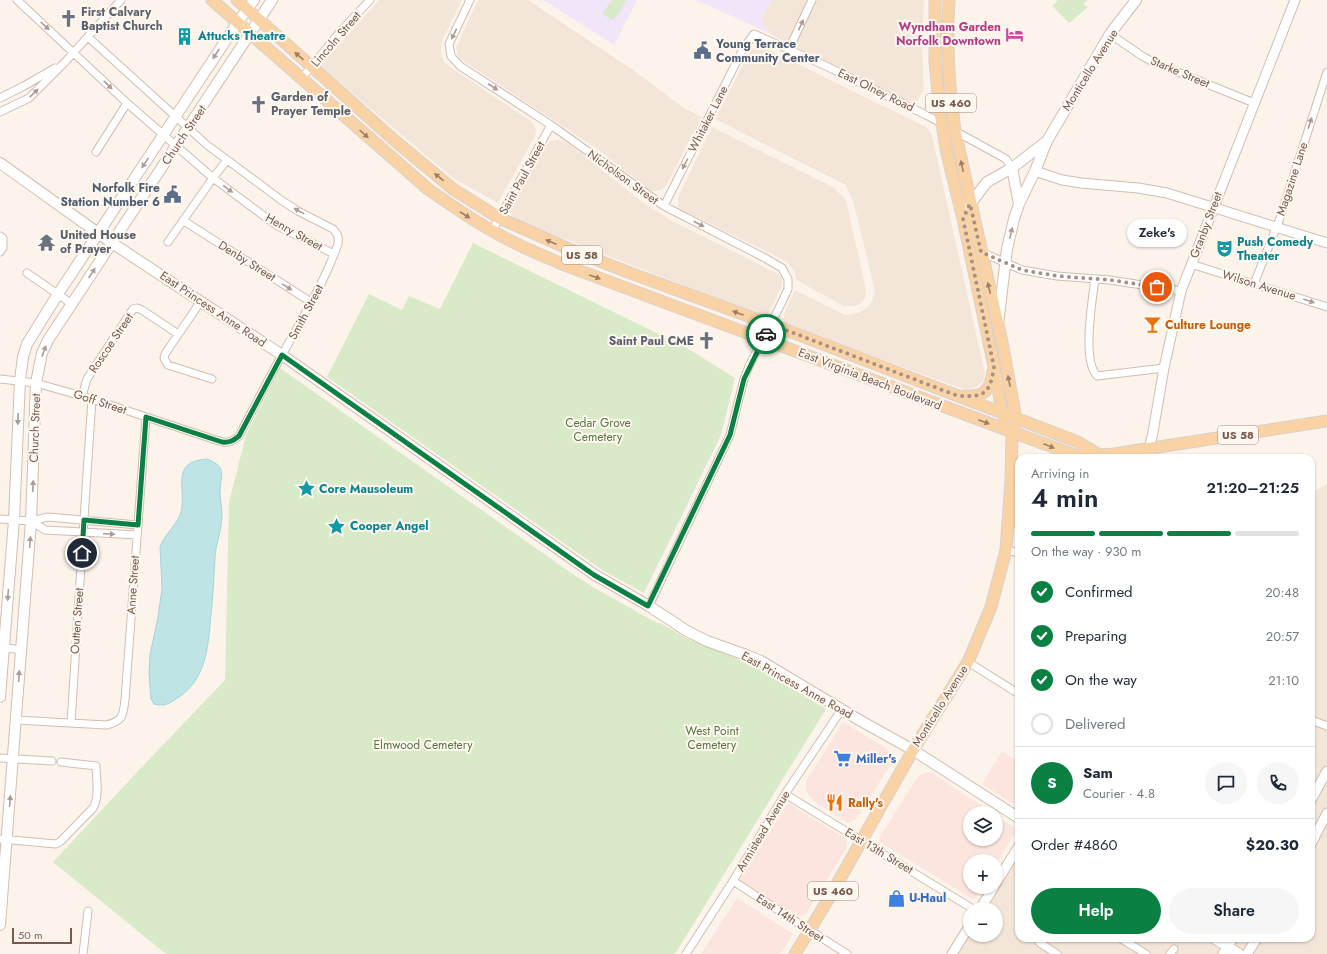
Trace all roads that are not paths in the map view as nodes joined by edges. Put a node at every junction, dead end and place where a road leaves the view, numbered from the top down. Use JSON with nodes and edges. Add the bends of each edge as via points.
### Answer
{"nodes":[{"id":1,"x":17,"y":0,"type":"edge"},
{"id":2,"x":110,"y":0,"type":"edge"},
{"id":3,"x":212,"y":0,"type":"edge"},
{"id":4,"x":237,"y":0,"type":"edge"},
{"id":5,"x":254,"y":0,"type":"edge"},
{"id":6,"x":272,"y":0,"type":"edge"},
{"id":7,"x":370,"y":0,"type":"edge"},
{"id":8,"x":470,"y":0,"type":"edge"},
{"id":9,"x":812,"y":0,"type":"edge"},
{"id":10,"x":935,"y":0,"type":"edge"},
{"id":11,"x":949,"y":0,"type":"edge"},
{"id":12,"x":1136,"y":0,"type":"edge"},
{"id":13,"x":1295,"y":0,"type":"edge"},
{"id":14,"x":118,"y":3,"type":"edge"},
{"id":15,"x":246,"y":10,"type":"junction"},
{"id":16,"x":259,"y":21,"type":"junction"},
{"id":17,"x":238,"y":22,"type":"junction"},
{"id":18,"x":251,"y":34,"type":"junction"},
{"id":19,"x":754,"y":34,"type":"joint"},
{"id":20,"x":1110,"y":34,"type":"junction"},
{"id":21,"x":88,"y":37,"type":"junction"},
{"id":22,"x":789,"y":49,"type":"junction"},
{"id":23,"x":74,"y":52,"type":"junction"},
{"id":24,"x":65,"y":62,"type":"junction"},
{"id":25,"x":311,"y":67,"type":"junction"},
{"id":26,"x":1327,"y":72,"type":"edge"},
{"id":27,"x":302,"y":78,"type":"junction"},
{"id":28,"x":335,"y":88,"type":"junction"},
{"id":29,"x":0,"y":98,"type":"edge"},
{"id":30,"x":325,"y":99,"type":"junction"},
{"id":31,"x":127,"y":103,"type":"junction"},
{"id":32,"x":1254,"y":103,"type":"junction"},
{"id":33,"x":0,"y":112,"type":"edge"},
{"id":34,"x":175,"y":117,"type":"junction"},
{"id":35,"x":942,"y":124,"type":"junction"},
{"id":36,"x":552,"y":125,"type":"junction"},
{"id":37,"x":188,"y":129,"type":"junction"},
{"id":38,"x":954,"y":131,"type":"junction"},
{"id":39,"x":163,"y":136,"type":"junction"},
{"id":40,"x":1047,"y":141,"type":"junction"},
{"id":41,"x":176,"y":147,"type":"junction"},
{"id":42,"x":96,"y":152,"type":"dead end"},
{"id":43,"x":227,"y":160,"type":"junction"},
{"id":44,"x":0,"y":163,"type":"edge"},
{"id":45,"x":1012,"y":168,"type":"junction"},
{"id":46,"x":1035,"y":171,"type":"junction"},
{"id":47,"x":213,"y":178,"type":"junction"},
{"id":48,"x":970,"y":204,"type":"junction"},
{"id":49,"x":1019,"y":204,"type":"junction"},
{"id":50,"x":664,"y":206,"type":"junction"},
{"id":51,"x":1213,"y":208,"type":"junction"},
{"id":52,"x":499,"y":218,"type":"junction"},
{"id":53,"x":963,"y":219,"type":"junction"},
{"id":54,"x":184,"y":221,"type":"junction"},
{"id":55,"x":1276,"y":226,"type":"junction"},
{"id":56,"x":492,"y":231,"type":"junction"},
{"id":57,"x":98,"y":233,"type":"junction"},
{"id":58,"x":0,"y":236,"type":"edge"},
{"id":59,"x":168,"y":242,"type":"dead end"},
{"id":60,"x":112,"y":243,"type":"junction"},
{"id":61,"x":1327,"y":243,"type":"edge"},
{"id":62,"x":0,"y":252,"type":"edge"},
{"id":63,"x":981,"y":252,"type":"junction"},
{"id":64,"x":334,"y":254,"type":"junction"},
{"id":65,"x":1006,"y":264,"type":"junction"},
{"id":66,"x":1191,"y":264,"type":"junction"},
{"id":67,"x":27,"y":273,"type":"dead end"},
{"id":68,"x":630,"y":273,"type":"junction"},
{"id":69,"x":1095,"y":280,"type":"junction"},
{"id":70,"x":1254,"y":284,"type":"junction"},
{"id":71,"x":625,"y":288,"type":"junction"},
{"id":72,"x":1181,"y":291,"type":"junction"},
{"id":73,"x":58,"y":294,"type":"junction"},
{"id":74,"x":201,"y":301,"type":"junction"},
{"id":75,"x":311,"y":302,"type":"junction"},
{"id":76,"x":72,"y":304,"type":"junction"},
{"id":77,"x":1327,"y":307,"type":"edge"},
{"id":78,"x":770,"y":324,"type":"junction"},
{"id":79,"x":998,"y":326,"type":"junction"},
{"id":80,"x":178,"y":334,"type":"junction"},
{"id":81,"x":763,"y":339,"type":"junction"},
{"id":82,"x":282,"y":355,"type":"junction"},
{"id":83,"x":994,"y":367,"type":"junction"},
{"id":84,"x":1164,"y":368,"type":"junction"},
{"id":85,"x":0,"y":379,"type":"edge"},
{"id":86,"x":212,"y":379,"type":"dead end"},
{"id":87,"x":20,"y":380,"type":"junction"},
{"id":88,"x":36,"y":383,"type":"junction"},
{"id":89,"x":82,"y":396,"type":"junction"},
{"id":90,"x":958,"y":396,"type":"junction"},
{"id":91,"x":92,"y":399,"type":"junction"},
{"id":92,"x":1002,"y":414,"type":"junction"},
{"id":93,"x":146,"y":417,"type":"junction"},
{"id":94,"x":1016,"y":419,"type":"junction"},
{"id":95,"x":1327,"y":421,"type":"edge"},
{"id":96,"x":1012,"y":432,"type":"junction"},
{"id":97,"x":222,"y":442,"type":"joint"},
{"id":98,"x":1148,"y":453,"type":"edge"},
{"id":99,"x":1072,"y":454,"type":"edge"},
{"id":100,"x":1097,"y":454,"type":"edge"},
{"id":101,"x":1114,"y":454,"type":"edge"},
{"id":102,"x":1015,"y":516,"type":"edge"},
{"id":103,"x":0,"y":519,"type":"edge"},
{"id":104,"x":14,"y":520,"type":"junction"},
{"id":105,"x":84,"y":520,"type":"junction"},
{"id":106,"x":31,"y":521,"type":"junction"},
{"id":107,"x":138,"y":525,"type":"junction"},
{"id":108,"x":84,"y":533,"type":"junction"},
{"id":109,"x":137,"y":535,"type":"junction"},
{"id":110,"x":1008,"y":538,"type":"junction"},
{"id":111,"x":1006,"y":550,"type":"junction"},
{"id":112,"x":1015,"y":553,"type":"edge"},
{"id":113,"x":648,"y":606,"type":"junction"},
{"id":114,"x":2,"y":647,"type":"edge"},
{"id":115,"x":21,"y":650,"type":"junction"},
{"id":116,"x":968,"y":662,"type":"junction"},
{"id":117,"x":1015,"y":691,"type":"edge"},
{"id":118,"x":0,"y":697,"type":"edge"},
{"id":119,"x":842,"y":709,"type":"junction"},
{"id":120,"x":16,"y":720,"type":"junction"},
{"id":121,"x":1315,"y":722,"type":"edge"},
{"id":122,"x":71,"y":724,"type":"junction"},
{"id":123,"x":1327,"y":726,"type":"edge"},
{"id":124,"x":913,"y":750,"type":"junction"},
{"id":125,"x":0,"y":758,"type":"edge"},
{"id":126,"x":13,"y":759,"type":"junction"},
{"id":127,"x":52,"y":762,"type":"dead end"},
{"id":128,"x":61,"y":762,"type":"dead end"},
{"id":129,"x":1327,"y":771,"type":"edge"},
{"id":130,"x":1315,"y":793,"type":"edge"},
{"id":131,"x":785,"y":794,"type":"junction"},
{"id":132,"x":1327,"y":813,"type":"edge"},
{"id":133,"x":1015,"y":815,"type":"edge"},
{"id":134,"x":1315,"y":836,"type":"edge"},
{"id":135,"x":3,"y":840,"type":"edge"},
{"id":136,"x":862,"y":841,"type":"junction"},
{"id":137,"x":1015,"y":852,"type":"edge"},
{"id":138,"x":1003,"y":872,"type":"edge"},
{"id":139,"x":733,"y":881,"type":"junction"},
{"id":140,"x":963,"y":903,"type":"edge"},
{"id":141,"x":88,"y":911,"type":"dead end"},
{"id":142,"x":0,"y":925,"type":"edge"},
{"id":143,"x":809,"y":931,"type":"junction"},
{"id":144,"x":963,"y":936,"type":"edge"},
{"id":145,"x":1039,"y":942,"type":"edge"},
{"id":146,"x":1126,"y":942,"type":"edge"},
{"id":147,"x":1254,"y":942,"type":"edge"},
{"id":148,"x":1228,"y":946,"type":"edge"},
{"id":149,"x":83,"y":954,"type":"edge"},
{"id":150,"x":686,"y":954,"type":"edge"},
{"id":151,"x":795,"y":954,"type":"edge"},
{"id":152,"x":847,"y":954,"type":"edge"},
{"id":153,"x":952,"y":954,"type":"edge"},
{"id":154,"x":1057,"y":954,"type":"edge"},
{"id":155,"x":1146,"y":954,"type":"edge"},
{"id":156,"x":1239,"y":954,"type":"edge"},
{"id":157,"x":1247,"y":954,"type":"edge"}],
"edges":[{"from":1,"to":23,"type":"street","name":"Henry Street","one_way":true},
{"from":2,"to":14,"type":"street"},
{"from":3,"to":17,"type":"main road","name":"East Virginia Beach Boulevard","number":"US 58"},
{"from":4,"to":15,"type":"main road","name":"East Virginia Beach Boulevard","number":"US 58"},
{"from":5,"to":15,"type":"main road","name":"Church Street"},
{"from":6,"to":16,"type":"main road","name":"Church Street"},
{"from":7,"to":25,"type":"street","name":"Lincoln Street"},
{"from":8,"to":36,"type":"street","name":"Nicholson Street","one_way":true,"via":[[449,44],[451,56],[460,66]]},
{"from":22,"to":9,"type":"street","one_way":true},
{"from":10,"to":35,"type":"main road","number":"US 460","via":[[935,62]]},
{"from":11,"to":38,"type":"main road","number":"US 460","via":[[948,58]]},
{"from":12,"to":20,"type":"main road","name":"Monticello Avenue"},
{"from":13,"to":32,"type":"street","name":"Granby Street"},
{"from":14,"to":21,"type":"street"},
{"from":15,"to":16,"type":"main road","name":"East Virginia Beach Boulevard","number":"US 58"},
{"from":15,"to":17,"type":"main road","name":"Church Street"},
{"from":16,"to":18,"type":"main road","name":"Church Street"},
{"from":25,"to":16,"type":"main road","name":"East Virginia Beach Boulevard","number":"US 58","one_way":true},
{"from":17,"to":18,"type":"main road","name":"East Virginia Beach Boulevard","number":"US 58"},
{"from":17,"to":34,"type":"main road","name":"Church Street","one_way":true},
{"from":18,"to":27,"type":"main road","name":"East Virginia Beach Boulevard","number":"US 58"},
{"from":18,"to":37,"type":"main road","name":"Church Street"},
{"from":19,"to":22,"type":"street","name":"East Olney Road"},
{"from":19,"to":50,"type":"street","name":"Whitaker Lane","one_way":true},
{"from":20,"to":32,"type":"street","name":"Starke Street","via":[[1153,62]]},
{"from":20,"to":40,"type":"main road","name":"Monticello Avenue"},
{"from":21,"to":23,"type":"street"},
{"from":21,"to":34,"type":"street","name":"Henry Street"},
{"from":22,"to":35,"type":"street","name":"East Olney Road"},
{"from":23,"to":24,"type":"street"},
{"from":23,"to":31,"type":"street","name":"Henry Street","one_way":true},
{"from":24,"to":29,"type":"street"},
{"from":33,"to":24,"type":"street","one_way":true,"via":[[29,98]]},
{"from":25,"to":27,"type":"street","name":"Lincoln Street"},
{"from":25,"to":28,"type":"main road","name":"East Virginia Beach Boulevard","number":"US 58"},
{"from":55,"to":26,"type":"street","name":"Magazine Lane","one_way":true},
{"from":27,"to":30,"type":"main road","name":"East Virginia Beach Boulevard","number":"US 58"},
{"from":28,"to":30,"type":"main road"},
{"from":52,"to":28,"type":"main road","name":"East Virginia Beach Boulevard","number":"US 58","one_way":true,"via":[[453,189]]},
{"from":30,"to":56,"type":"main road","name":"East Virginia Beach Boulevard","number":"US 58","one_way":true,"via":[[428,189]]},
{"from":31,"to":39,"type":"street","name":"Henry Street"},
{"from":31,"to":42,"type":"street"},
{"from":32,"to":51,"type":"street","name":"Granby Street"},
{"from":34,"to":37,"type":"street","name":"Henry Street"},
{"from":34,"to":39,"type":"main road","name":"Church Street"},
{"from":35,"to":38,"type":"street","name":"East Olney Road"},
{"from":35,"to":53,"type":"main road","number":"US 460"},
{"from":36,"to":50,"type":"street","name":"Nicholson Street"},
{"from":36,"to":52,"type":"street","name":"Saint Paul Street"},
{"from":37,"to":41,"type":"main road","name":"Church Street"},
{"from":37,"to":43,"type":"street","name":"Henry Street"},
{"from":38,"to":45,"type":"street","name":"East Olney Road","via":[[1006,159]]},
{"from":48,"to":38,"type":"main road","number":"US 460","one_way":true},
{"from":39,"to":41,"type":"street","name":"Henry Street"},
{"from":39,"to":57,"type":"main road","name":"Church Street","one_way":true},
{"from":40,"to":45,"type":"main road","name":"Monticello Avenue"},
{"from":40,"to":46,"type":"main road","name":"Monticello Avenue"},
{"from":41,"to":47,"type":"street","name":"Henry Street"},
{"from":41,"to":60,"type":"main road","name":"Church Street"},
{"from":43,"to":47,"type":"street"},
{"from":64,"to":43,"type":"street","name":"Henry Street","one_way":true,"via":[[339,238],[333,229],[281,200]]},
{"from":44,"to":57,"type":"main road","name":"East Princess Anne Road"},
{"from":45,"to":48,"type":"main road","name":"Monticello Avenue","via":[[987,182]]},
{"from":45,"to":49,"type":"main road"},
{"from":46,"to":49,"type":"main road","name":"Monticello Avenue"},
{"from":46,"to":51,"type":"street","via":[[1062,180],[1155,190]]},
{"from":47,"to":54,"type":"street"},
{"from":47,"to":64,"type":"street","name":"Henry Street","one_way":true,"via":[[276,225]]},
{"from":48,"to":53,"type":"main road","name":"Monticello Avenue"},
{"from":48,"to":63,"type":"main road","name":"Monticello Avenue","number":"US 460"},
{"from":65,"to":49,"type":"main road","name":"Monticello Avenue","one_way":true,"via":[[1007,249]]},
{"from":50,"to":78,"type":"street","name":"Nicholson Street","one_way":true,"via":[[782,268],[788,279],[788,289]]},
{"from":51,"to":55,"type":"street"},
{"from":51,"to":66,"type":"street","name":"Granby Street"},
{"from":52,"to":56,"type":"street","name":"Saint Paul Street"},
{"from":68,"to":52,"type":"main road","name":"East Virginia Beach Boulevard","number":"US 58","one_way":true},
{"from":53,"to":83,"type":"main road","number":"US 460"},
{"from":54,"to":59,"type":"street"},
{"from":54,"to":75,"type":"street","name":"Denby Street","one_way":true},
{"from":55,"to":61,"type":"street"},
{"from":55,"to":70,"type":"street","name":"Magazine Lane"},
{"from":56,"to":71,"type":"main road","name":"East Virginia Beach Boulevard","number":"US 58","one_way":true,"via":[[532,251]]},
{"from":57,"to":60,"type":"main road","name":"East Princess Anne Road"},
{"from":57,"to":73,"type":"main road","name":"Church Street"},
{"from":58,"to":62,"type":"street","via":[[3,238],[3,248]]},
{"from":60,"to":74,"type":"main road","name":"East Princess Anne Road"},
{"from":76,"to":60,"type":"main road","name":"Church Street","one_way":true},
{"from":63,"to":65,"type":"street"},
{"from":79,"to":63,"type":"main road","name":"Monticello Avenue","number":"US 460","one_way":true},
{"from":64,"to":75,"type":"street","name":"Smith Street"},
{"from":65,"to":69,"type":"street","via":[[1022,270]]},
{"from":65,"to":79,"type":"main road","name":"Monticello Avenue"},
{"from":66,"to":70,"type":"street","name":"Wilson Avenue"},
{"from":66,"to":72,"type":"street","name":"Granby Street"},
{"from":67,"to":73,"type":"street"},
{"from":68,"to":71,"type":"main road"},
{"from":78,"to":68,"type":"main road","name":"East Virginia Beach Boulevard","number":"US 58","one_way":true},
{"from":69,"to":72,"type":"street"},
{"from":69,"to":84,"type":"street","via":[[1088,336],[1092,371],[1097,376]]},
{"from":70,"to":77,"type":"street","name":"Wilson Avenue","one_way":true},
{"from":71,"to":81,"type":"main road","name":"East Virginia Beach Boulevard","number":"US 58"},
{"from":72,"to":84,"type":"street","name":"Granby Street"},
{"from":73,"to":76,"type":"street"},
{"from":73,"to":87,"type":"main road","name":"Church Street","via":[[27,344]]},
{"from":74,"to":80,"type":"street"},
{"from":74,"to":82,"type":"main road","name":"East Princess Anne Road"},
{"from":75,"to":82,"type":"street","name":"Smith Street"},
{"from":88,"to":76,"type":"main road","name":"Church Street","one_way":true,"via":[[42,353]]},
{"from":78,"to":81,"type":"street"},
{"from":78,"to":90,"type":"main road","name":"East Virginia Beach Boulevard","number":"US 58"},
{"from":94,"to":79,"type":"main road","name":"Monticello Avenue","number":"US 460","one_way":true},
{"from":80,"to":86,"type":"street","via":[[165,354],[168,365]]},
{"from":80,"to":89,"type":"street","name":"Roscoe Street","via":[[142,310],[134,309],[86,380]]},
{"from":81,"to":96,"type":"main road","name":"East Virginia Beach Boulevard","number":"US 58","one_way":true},
{"from":81,"to":113,"type":"street","via":[[744,379],[730,435]]},
{"from":82,"to":97,"type":"street","name":"Smith Street","via":[[239,436],[229,442]]},
{"from":82,"to":113,"type":"main road","name":"East Princess Anne Road","via":[[594,575]]},
{"from":83,"to":90,"type":"main road","via":[[990,387],[983,394],[973,397]]},
{"from":83,"to":92,"type":"main road","number":"US 460"},
{"from":84,"to":98,"type":"street","name":"Granby Street"},
{"from":85,"to":87,"type":"street","name":"Goff Street"},
{"from":87,"to":88,"type":"street","name":"Goff Street"},
{"from":87,"to":104,"type":"main road","name":"Church Street","one_way":true},
{"from":88,"to":89,"type":"street","name":"Goff Street"},
{"from":106,"to":88,"type":"main road","name":"Church Street","one_way":true},
{"from":89,"to":91,"type":"street","name":"Goff Street"},
{"from":90,"to":92,"type":"main road","name":"East Virginia Beach Boulevard","number":"US 58"},
{"from":91,"to":93,"type":"street","name":"Goff Street"},
{"from":91,"to":105,"type":"street","name":"Outten Street"},
{"from":92,"to":94,"type":"main road","name":"East Virginia Beach Boulevard","number":"US 58"},
{"from":92,"to":96,"type":"main road","number":"US 460"},
{"from":93,"to":97,"type":"street","name":"Goff Street"},
{"from":93,"to":107,"type":"street","name":"Anne Street"},
{"from":94,"to":96,"type":"main road","name":"Monticello Avenue","number":"US 460"},
{"from":94,"to":100,"type":"main road","name":"East Virginia Beach Boulevard","number":"US 58","via":[[1078,442]]},
{"from":95,"to":98,"type":"main road","number":"US 58"},
{"from":96,"to":99,"type":"main road","name":"East Virginia Beach Boulevard","number":"US 58","one_way":true},
{"from":96,"to":110,"type":"main road","name":"Monticello Avenue","number":"US 460"},
{"from":98,"to":101,"type":"main road","name":"East Virginia Beach Boulevard","number":"US 58"},
{"from":102,"to":110,"type":"main road"},
{"from":103,"to":104,"type":"street"},
{"from":104,"to":106,"type":"street"},
{"from":104,"to":114,"type":"main road","name":"Church Street","one_way":true},
{"from":105,"to":106,"type":"street","via":[[48,517]]},
{"from":105,"to":107,"type":"street"},
{"from":105,"to":108,"type":"street","name":"Outten Street"},
{"from":106,"to":108,"type":"street","via":[[45,530]]},
{"from":115,"to":106,"type":"main road","name":"Church Street","one_way":true},
{"from":107,"to":109,"type":"street","name":"Anne Street"},
{"from":108,"to":109,"type":"street","one_way":true},
{"from":108,"to":122,"type":"street","name":"Outten Street"},
{"from":109,"to":122,"type":"street","name":"Anne Street","via":[[122,715],[116,723],[106,725]]},
{"from":110,"to":111,"type":"main road","name":"Monticello Avenue","number":"US 460"},
{"from":111,"to":112,"type":"street"},
{"from":111,"to":116,"type":"main road","name":"Monticello Avenue","number":"US 460","via":[[991,606]]},
{"from":113,"to":119,"type":"main road","name":"East Princess Anne Road","via":[[687,631],[761,662]]},
{"from":114,"to":115,"type":"street"},
{"from":114,"to":118,"type":"main road","name":"Church Street"},
{"from":120,"to":115,"type":"main road","name":"Church Street","one_way":true},
{"from":116,"to":117,"type":"street"},
{"from":116,"to":124,"type":"main road","name":"Monticello Avenue","number":"US 460"},
{"from":119,"to":124,"type":"main road","name":"East Princess Anne Road"},
{"from":119,"to":131,"type":"street","name":"Armistead Avenue"},
{"from":120,"to":122,"type":"street","name":"Anne Street"},
{"from":120,"to":126,"type":"main road","name":"Church Street"},
{"from":121,"to":123,"type":"street"},
{"from":124,"to":133,"type":"main road","name":"East Princess Anne Road"},
{"from":124,"to":136,"type":"main road","name":"Monticello Avenue","number":"US 460"},
{"from":125,"to":126,"type":"street"},
{"from":126,"to":127,"type":"street"},
{"from":135,"to":126,"type":"main road","name":"Church Street","one_way":true},
{"from":128,"to":135,"type":"street","via":[[96,766],[95,805],[61,841],[52,844]]},
{"from":129,"to":130,"type":"street"},
{"from":131,"to":136,"type":"street","name":"East 13th Street"},
{"from":131,"to":139,"type":"street","name":"Armistead Avenue"},
{"from":132,"to":134,"type":"street"},
{"from":135,"to":142,"type":"main road","name":"Church Street"},
{"from":136,"to":140,"type":"street","name":"East 13th Street"},
{"from":136,"to":143,"type":"main road","name":"Monticello Avenue","number":"US 460"},
{"from":137,"to":138,"type":"street"},
{"from":139,"to":143,"type":"street","name":"East 14th Street"},
{"from":139,"to":150,"type":"street","name":"Armistead Avenue"},
{"from":141,"to":149,"type":"street"},
{"from":143,"to":151,"type":"main road","name":"Monticello Avenue","number":"US 460"},
{"from":143,"to":152,"type":"street","name":"East 14th Street"},
{"from":144,"to":153,"type":"street"},
{"from":145,"to":154,"type":"street"},
{"from":146,"to":155,"type":"street"},
{"from":147,"to":157,"type":"street"},
{"from":148,"to":156,"type":"main road"}]}
